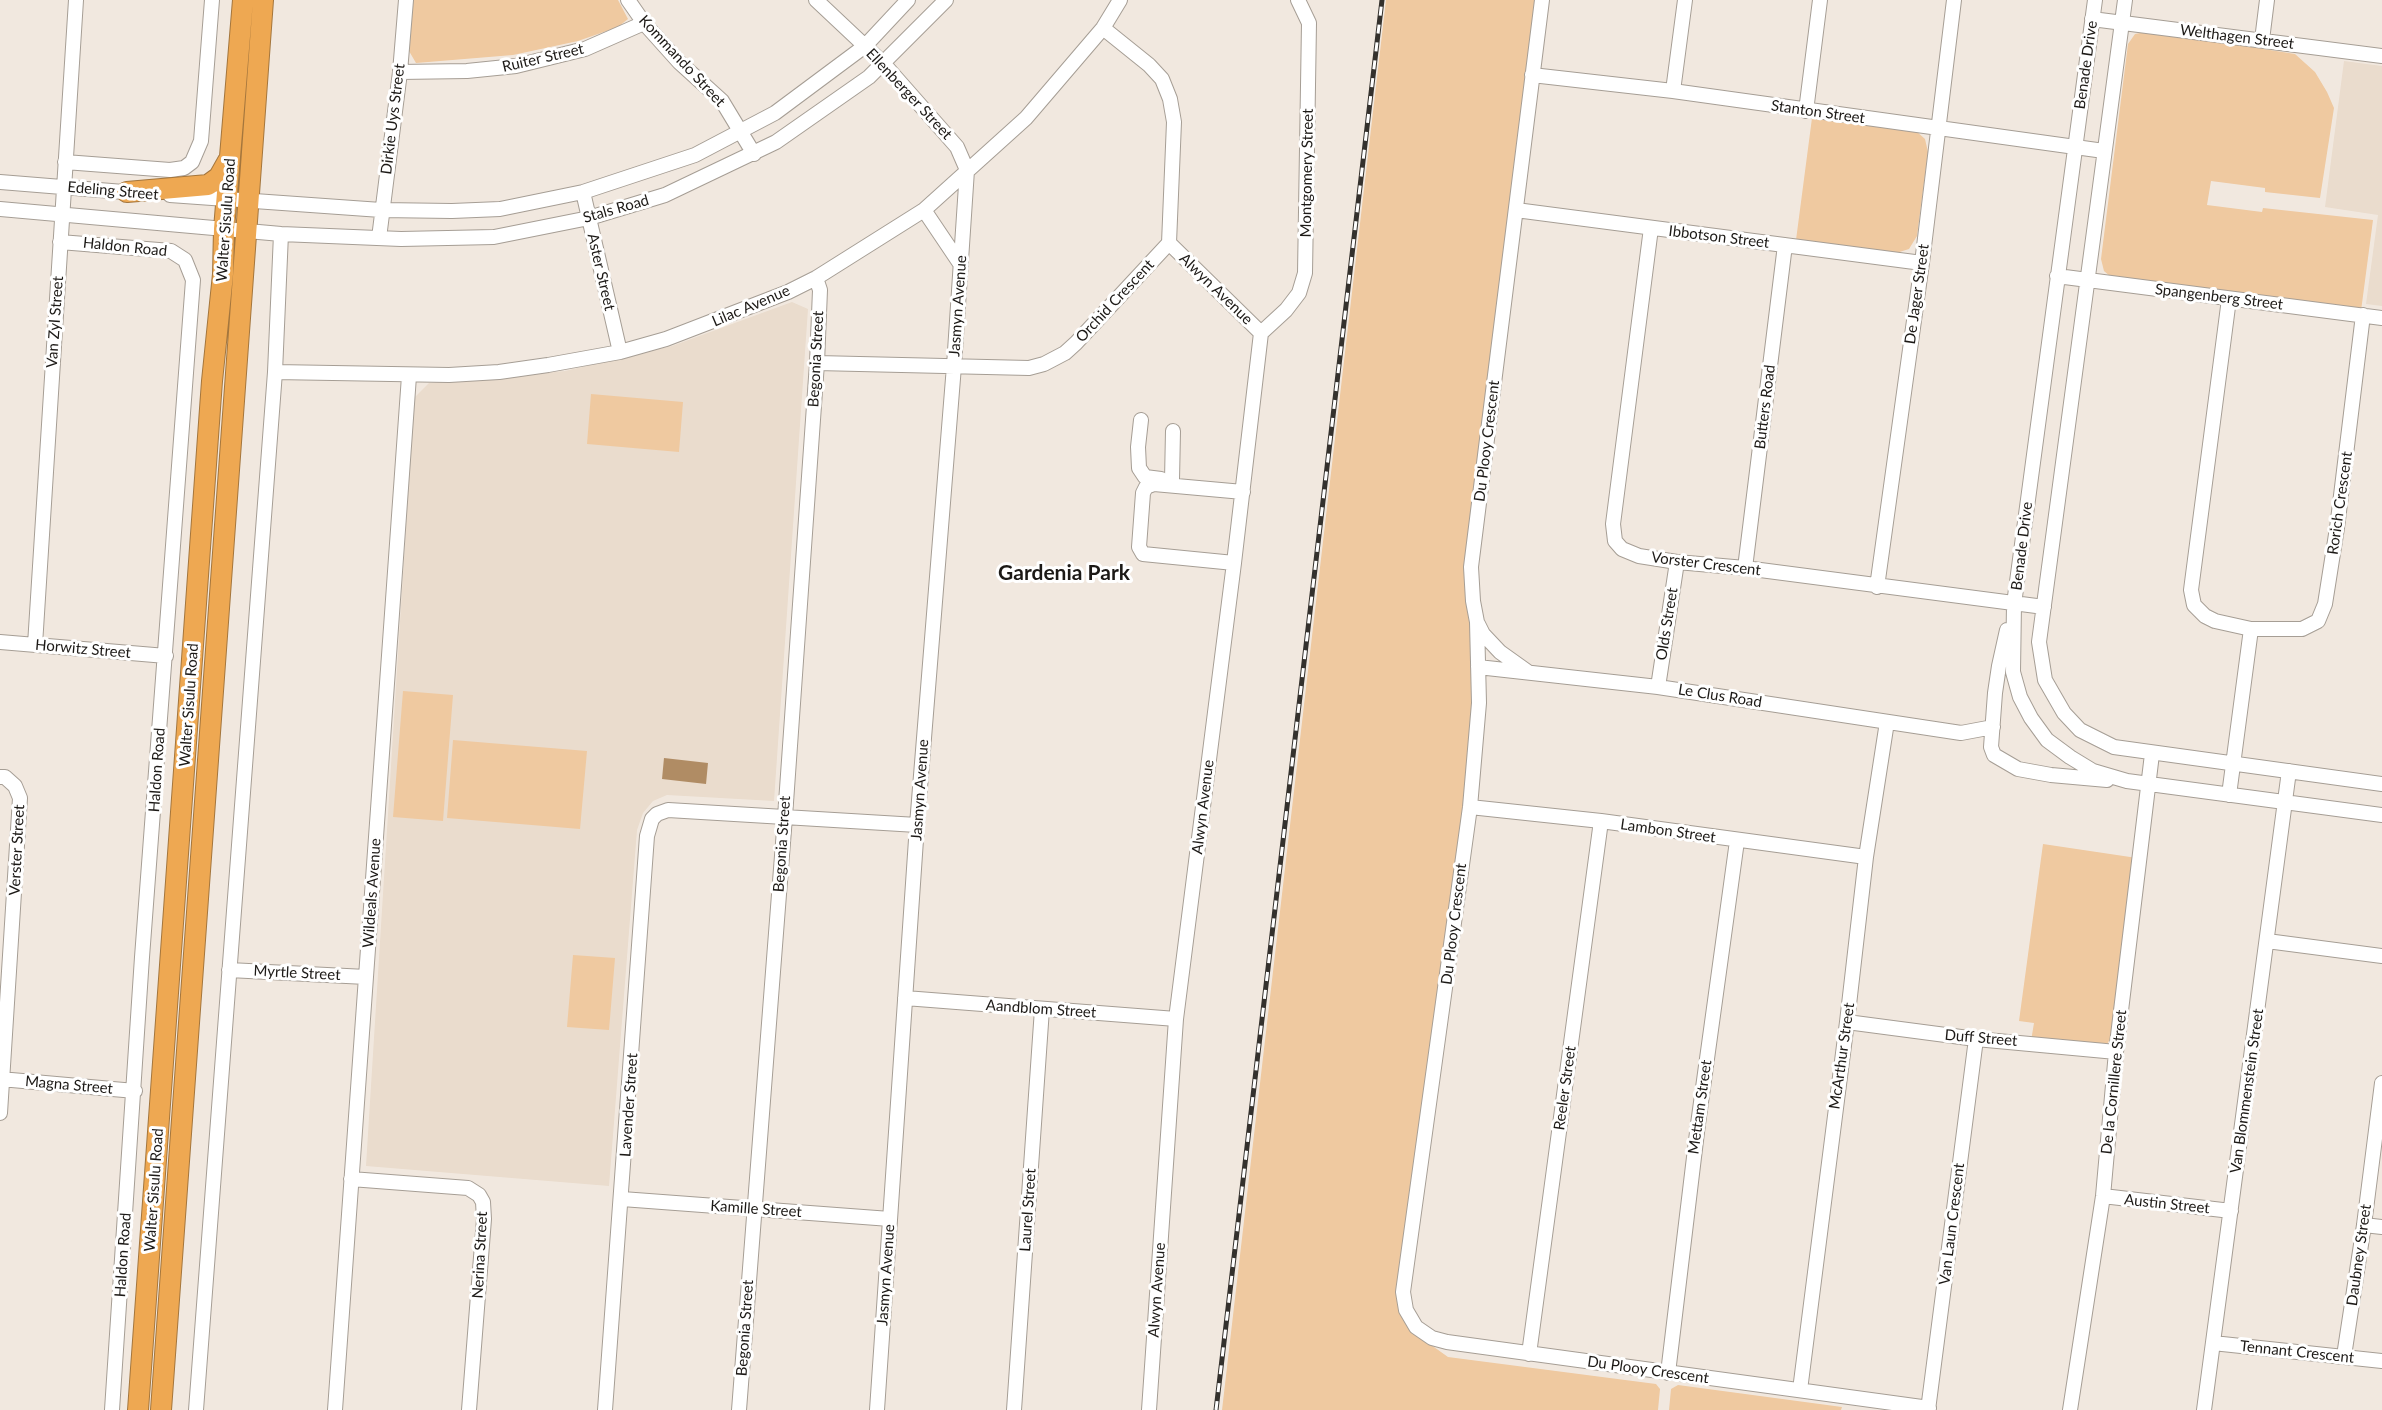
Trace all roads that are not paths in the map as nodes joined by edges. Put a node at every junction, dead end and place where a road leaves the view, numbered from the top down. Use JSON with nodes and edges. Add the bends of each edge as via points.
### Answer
{"nodes":[{"id":1,"x":76,"y":0,"type":"edge"},
{"id":2,"x":212,"y":0,"type":"edge"},
{"id":3,"x":243,"y":0,"type":"edge"},
{"id":4,"x":263,"y":0,"type":"edge"},
{"id":5,"x":406,"y":0,"type":"edge"},
{"id":6,"x":628,"y":0,"type":"edge"},
{"id":7,"x":816,"y":0,"type":"edge"},
{"id":8,"x":908,"y":0,"type":"edge"},
{"id":9,"x":946,"y":0,"type":"edge"},
{"id":10,"x":1120,"y":0,"type":"edge"},
{"id":11,"x":1298,"y":0,"type":"edge"},
{"id":12,"x":1542,"y":0,"type":"edge"},
{"id":13,"x":1685,"y":0,"type":"edge"},
{"id":14,"x":1820,"y":0,"type":"edge"},
{"id":15,"x":1954,"y":0,"type":"edge"},
{"id":16,"x":2095,"y":0,"type":"edge"},
{"id":17,"x":2125,"y":0,"type":"edge"},
{"id":18,"x":2267,"y":0,"type":"edge"},
{"id":19,"x":2092,"y":19,"type":"junction"},
{"id":20,"x":2122,"y":22,"type":"junction"},
{"id":21,"x":644,"y":23,"type":"junction"},
{"id":22,"x":251,"y":27,"type":"junction"},
{"id":23,"x":1103,"y":28,"type":"junction"},
{"id":24,"x":2262,"y":40,"type":"junction"},
{"id":25,"x":865,"y":46,"type":"junction"},
{"id":26,"x":2382,"y":56,"type":"edge"},
{"id":27,"x":883,"y":63,"type":"junction"},
{"id":28,"x":400,"y":72,"type":"junction"},
{"id":29,"x":1532,"y":75,"type":"junction"},
{"id":30,"x":1673,"y":91,"type":"junction"},
{"id":31,"x":1806,"y":111,"type":"junction"},
{"id":32,"x":1937,"y":127,"type":"junction"},
{"id":33,"x":740,"y":131,"type":"junction"},
{"id":34,"x":2075,"y":147,"type":"junction"},
{"id":35,"x":2104,"y":152,"type":"junction"},
{"id":36,"x":754,"y":154,"type":"junction"},
{"id":37,"x":230,"y":158,"type":"junction"},
{"id":38,"x":65,"y":162,"type":"junction"},
{"id":39,"x":967,"y":170,"type":"junction"},
{"id":40,"x":0,"y":182,"type":"edge"},
{"id":41,"x":63,"y":187,"type":"junction"},
{"id":42,"x":127,"y":192,"type":"junction"},
{"id":43,"x":583,"y":192,"type":"junction"},
{"id":44,"x":227,"y":200,"type":"junction"},
{"id":45,"x":248,"y":201,"type":"junction"},
{"id":46,"x":0,"y":209,"type":"edge"},
{"id":47,"x":381,"y":210,"type":"junction"},
{"id":48,"x":924,"y":210,"type":"junction"},
{"id":49,"x":1516,"y":210,"type":"junction"},
{"id":50,"x":62,"y":215,"type":"junction"},
{"id":51,"x":589,"y":218,"type":"junction"},
{"id":52,"x":1651,"y":228,"type":"junction"},
{"id":53,"x":224,"y":229,"type":"junction"},
{"id":54,"x":245,"y":231,"type":"junction"},
{"id":55,"x":281,"y":234,"type":"junction"},
{"id":56,"x":378,"y":238,"type":"junction"},
{"id":57,"x":60,"y":242,"type":"junction"},
{"id":58,"x":1169,"y":243,"type":"junction"},
{"id":59,"x":1785,"y":245,"type":"junction"},
{"id":60,"x":1922,"y":263,"type":"junction"},
{"id":61,"x":961,"y":265,"type":"junction"},
{"id":62,"x":2057,"y":276,"type":"junction"},
{"id":63,"x":816,"y":278,"type":"junction"},
{"id":64,"x":2087,"y":279,"type":"junction"},
{"id":65,"x":2229,"y":299,"type":"junction"},
{"id":66,"x":2363,"y":315,"type":"junction"},
{"id":67,"x":2382,"y":318,"type":"edge"},
{"id":68,"x":1261,"y":333,"type":"junction"},
{"id":69,"x":620,"y":352,"type":"junction"},
{"id":70,"x":817,"y":363,"type":"junction"},
{"id":71,"x":954,"y":366,"type":"junction"},
{"id":72,"x":275,"y":372,"type":"junction"},
{"id":73,"x":409,"y":376,"type":"junction"},
{"id":74,"x":1141,"y":420,"type":"dead end"},
{"id":75,"x":1173,"y":431,"type":"dead end"},
{"id":76,"x":1172,"y":480,"type":"junction"},
{"id":77,"x":1243,"y":490,"type":"junction"},
{"id":78,"x":1677,"y":562,"type":"junction"},
{"id":79,"x":1234,"y":563,"type":"junction"},
{"id":80,"x":1745,"y":568,"type":"junction"},
{"id":81,"x":1877,"y":587,"type":"junction"},
{"id":82,"x":2014,"y":604,"type":"junction"},
{"id":83,"x":2044,"y":607,"type":"junction"},
{"id":84,"x":1478,"y":622,"type":"junction"},
{"id":85,"x":2251,"y":629,"type":"junction"},
{"id":86,"x":0,"y":642,"type":"edge"},
{"id":87,"x":35,"y":645,"type":"junction"},
{"id":88,"x":166,"y":656,"type":"junction"},
{"id":89,"x":1478,"y":667,"type":"junction"},
{"id":90,"x":1531,"y":674,"type":"junction"},
{"id":91,"x":1658,"y":687,"type":"junction"},
{"id":92,"x":1887,"y":722,"type":"junction"},
{"id":93,"x":1993,"y":727,"type":"junction"},
{"id":94,"x":1961,"y":733,"type":"junction"},
{"id":95,"x":1991,"y":747,"type":"junction"},
{"id":96,"x":2152,"y":754,"type":"junction"},
{"id":97,"x":2233,"y":765,"type":"junction"},
{"id":98,"x":2289,"y":771,"type":"junction"},
{"id":99,"x":0,"y":777,"type":"edge"},
{"id":100,"x":2127,"y":782,"type":"junction"},
{"id":101,"x":2149,"y":784,"type":"junction"},
{"id":102,"x":2382,"y":784,"type":"edge"},
{"id":103,"x":2229,"y":795,"type":"junction"},
{"id":104,"x":2285,"y":803,"type":"junction"},
{"id":105,"x":1470,"y":807,"type":"junction"},
{"id":106,"x":2382,"y":815,"type":"edge"},
{"id":107,"x":785,"y":817,"type":"junction"},
{"id":108,"x":1601,"y":821,"type":"junction"},
{"id":109,"x":917,"y":825,"type":"junction"},
{"id":110,"x":1737,"y":841,"type":"junction"},
{"id":111,"x":1866,"y":857,"type":"junction"},
{"id":112,"x":6,"y":937,"type":"edge"},
{"id":113,"x":2267,"y":941,"type":"junction"},
{"id":114,"x":2382,"y":956,"type":"edge"},
{"id":115,"x":229,"y":970,"type":"junction"},
{"id":116,"x":366,"y":977,"type":"junction"},
{"id":117,"x":905,"y":998,"type":"junction"},
{"id":118,"x":1042,"y":1010,"type":"junction"},
{"id":119,"x":1176,"y":1019,"type":"junction"},
{"id":120,"x":1847,"y":1022,"type":"junction"},
{"id":121,"x":1976,"y":1039,"type":"junction"},
{"id":122,"x":2116,"y":1052,"type":"junction"},
{"id":123,"x":2,"y":1079,"type":"edge"},
{"id":124,"x":2382,"y":1083,"type":"edge"},
{"id":125,"x":2382,"y":1088,"type":"edge"},
{"id":126,"x":135,"y":1091,"type":"junction"},
{"id":127,"x":0,"y":1113,"type":"edge"},
{"id":128,"x":351,"y":1179,"type":"junction"},
{"id":129,"x":2103,"y":1197,"type":"junction"},
{"id":130,"x":622,"y":1198,"type":"junction"},
{"id":131,"x":753,"y":1209,"type":"junction"},
{"id":132,"x":2231,"y":1211,"type":"junction"},
{"id":133,"x":890,"y":1219,"type":"junction"},
{"id":134,"x":2364,"y":1224,"type":"junction"},
{"id":135,"x":2382,"y":1227,"type":"edge"},
{"id":136,"x":2213,"y":1343,"type":"junction"},
{"id":137,"x":1529,"y":1354,"type":"junction"},
{"id":138,"x":2344,"y":1356,"type":"junction"},
{"id":139,"x":2382,"y":1361,"type":"edge"},
{"id":140,"x":1668,"y":1373,"type":"junction"},
{"id":141,"x":1800,"y":1390,"type":"junction"},
{"id":142,"x":162,"y":1405,"type":"edge"},
{"id":143,"x":1928,"y":1409,"type":"edge"},
{"id":144,"x":112,"y":1410,"type":"edge"},
{"id":145,"x":138,"y":1410,"type":"edge"},
{"id":146,"x":196,"y":1410,"type":"edge"},
{"id":147,"x":335,"y":1410,"type":"edge"},
{"id":148,"x":469,"y":1410,"type":"edge"},
{"id":149,"x":605,"y":1410,"type":"edge"},
{"id":150,"x":739,"y":1410,"type":"edge"},
{"id":151,"x":877,"y":1410,"type":"edge"},
{"id":152,"x":1014,"y":1410,"type":"edge"},
{"id":153,"x":1149,"y":1410,"type":"edge"},
{"id":154,"x":2070,"y":1410,"type":"edge"},
{"id":155,"x":2204,"y":1410,"type":"edge"}],
"edges":[{"from":1,"to":38,"type":"street","name":"Van Zyl Street"},
{"from":2,"to":38,"type":"street","via":[[201,141],[192,162],[170,170]]},
{"from":3,"to":22,"type":"highway","name":"Walter Sisulu Road"},
{"from":4,"to":22,"type":"highway","name":"Walter Sisulu Road"},
{"from":5,"to":28,"type":"street","name":"Dirkie Uys Street"},
{"from":6,"to":21,"type":"street","name":"Kommando Street"},
{"from":7,"to":25,"type":"street","name":"Ellenberger Street"},
{"from":8,"to":25,"type":"street","name":"Stals Road"},
{"from":9,"to":27,"type":"street","name":"Stals Road"},
{"from":10,"to":23,"type":"street","name":"Lilac Avenue"},
{"from":11,"to":68,"type":"street","name":"Montgomery Street","via":[[1309,23],[1305,273],[1299,293]]},
{"from":12,"to":29,"type":"street","name":"Du Plooy Crescent"},
{"from":13,"to":30,"type":"street"},
{"from":14,"to":31,"type":"street"},
{"from":15,"to":32,"type":"street","name":"De Jager Street"},
{"from":16,"to":19,"type":"street","name":"Benade Drive"},
{"from":17,"to":20,"type":"street","name":"Benade Drive"},
{"from":18,"to":24,"type":"street"},
{"from":19,"to":20,"type":"street","name":"Welthagen Street"},
{"from":19,"to":34,"type":"street","name":"Benade Drive"},
{"from":20,"to":24,"type":"street","name":"Welthagen Street"},
{"from":20,"to":35,"type":"street","name":"Benade Drive"},
{"from":21,"to":28,"type":"street","name":"Ruiter Street","via":[[585,49],[516,66]]},
{"from":21,"to":33,"type":"street","name":"Kommando Street","via":[[722,101]]},
{"from":22,"to":37,"type":"highway","name":"Walter Sisulu Road"},
{"from":22,"to":45,"type":"highway","name":"Walter Sisulu Road"},
{"from":23,"to":39,"type":"street","name":"Lilac Avenue","via":[[1026,118]]},
{"from":23,"to":58,"type":"street","via":[[1149,65],[1162,79],[1170,99],[1174,122]]},
{"from":24,"to":26,"type":"street","name":"Welthagen Street"},
{"from":25,"to":27,"type":"street","name":"Ellenberger Street"},
{"from":25,"to":33,"type":"street","name":"Stals Road","via":[[775,113]]},
{"from":27,"to":36,"type":"street","name":"Stals Road","via":[[869,77]]},
{"from":27,"to":39,"type":"street","name":"Ellenberger Street","via":[[957,147]]},
{"from":28,"to":47,"type":"street","name":"Dirkie Uys Street"},
{"from":29,"to":30,"type":"street","name":"Stanton Street"},
{"from":29,"to":49,"type":"street","name":"Du Plooy Crescent"},
{"from":30,"to":31,"type":"street","name":"Stanton Street"},
{"from":31,"to":32,"type":"street","name":"Stanton Street"},
{"from":32,"to":34,"type":"street","name":"Stanton Street"},
{"from":32,"to":60,"type":"street","name":"De Jager Street"},
{"from":33,"to":36,"type":"street","name":"Kommando Street"},
{"from":33,"to":43,"type":"street","name":"Stals Road","via":[[695,154]]},
{"from":34,"to":35,"type":"street","name":"Stanton Street"},
{"from":34,"to":62,"type":"street","name":"Benade Drive"},
{"from":35,"to":64,"type":"street","name":"Benade Drive"},
{"from":36,"to":51,"type":"street","name":"Stals Road","via":[[665,195]]},
{"from":37,"to":42,"type":"highway","via":[[219,177],[208,185]]},
{"from":37,"to":44,"type":"highway","name":"Walter Sisulu Road"},
{"from":38,"to":41,"type":"street","name":"Van Zyl Street"},
{"from":39,"to":48,"type":"street","name":"Lilac Avenue"},
{"from":39,"to":61,"type":"street","name":"Jasmyn Avenue"},
{"from":40,"to":41,"type":"street","name":"Edeling Street"},
{"from":41,"to":42,"type":"street","name":"Edeling Street"},
{"from":41,"to":50,"type":"street","name":"Van Zyl Street"},
{"from":42,"to":44,"type":"street","name":"Edeling Street"},
{"from":43,"to":47,"type":"street","name":"Stals Road","via":[[500,209]]},
{"from":43,"to":51,"type":"street","name":"Aster Street"},
{"from":44,"to":45,"type":"street","name":"Stals Road"},
{"from":44,"to":53,"type":"highway","name":"Walter Sisulu Road"},
{"from":45,"to":47,"type":"street","name":"Stals Road"},
{"from":45,"to":54,"type":"highway","name":"Walter Sisulu Road"},
{"from":46,"to":50,"type":"street","name":"Edeling Street"},
{"from":47,"to":56,"type":"street","name":"Dirkie Uys Street"},
{"from":48,"to":61,"type":"street"},
{"from":48,"to":63,"type":"street","name":"Lilac Avenue"},
{"from":49,"to":52,"type":"street","name":"Ibbotson Street"},
{"from":49,"to":84,"type":"street","name":"Du Plooy Crescent","via":[[1471,567]]},
{"from":50,"to":53,"type":"street","name":"Edeling Street"},
{"from":50,"to":57,"type":"street","name":"Van Zyl Street"},
{"from":51,"to":56,"type":"street","name":"Stals Road","via":[[494,237]]},
{"from":51,"to":69,"type":"street","name":"Aster Street"},
{"from":52,"to":59,"type":"street","name":"Ibbotson Street"},
{"from":52,"to":78,"type":"street","name":"Vorster Crescent","via":[[1612,533],[1622,549],[1630,553]]},
{"from":53,"to":54,"type":"street","name":"Stals Road"},
{"from":53,"to":145,"type":"highway","name":"Walter Sisulu Road"},
{"from":54,"to":55,"type":"street","name":"Stals Road"},
{"from":54,"to":142,"type":"highway","name":"Walter Sisulu Road"},
{"from":55,"to":56,"type":"street","name":"Stals Road"},
{"from":55,"to":72,"type":"street"},
{"from":57,"to":87,"type":"street","name":"Van Zyl Street"},
{"from":57,"to":88,"type":"street","name":"Haldon Road","via":[[171,251],[185,260],[193,280]]},
{"from":58,"to":68,"type":"street","name":"Alwyn Avenue"},
{"from":58,"to":71,"type":"street","name":"Orchid Crescent","via":[[1076,343],[1055,359],[1029,368]]},
{"from":59,"to":60,"type":"street","name":"Ibbotson Street"},
{"from":59,"to":80,"type":"street","name":"Butters Road"},
{"from":60,"to":81,"type":"street","name":"De Jager Street"},
{"from":61,"to":71,"type":"street","name":"Jasmyn Avenue"},
{"from":62,"to":64,"type":"street","name":"Spangenberg Street"},
{"from":62,"to":82,"type":"street","name":"Benade Drive"},
{"from":63,"to":69,"type":"street","name":"Lilac Avenue","via":[[713,323]]},
{"from":63,"to":70,"type":"street","name":"Begonia Street","via":[[820,291]]},
{"from":64,"to":65,"type":"street","name":"Spangenberg Street"},
{"from":64,"to":83,"type":"street","name":"Benade Drive"},
{"from":65,"to":66,"type":"street","name":"Spangenberg Street"},
{"from":65,"to":85,"type":"street","name":"Rorich Crescent","via":[[2191,590],[2194,606],[2205,616]]},
{"from":66,"to":67,"type":"street","name":"Spangenberg Street"},
{"from":66,"to":85,"type":"street","name":"Rorich Crescent","via":[[2330,580],[2322,614],[2302,629]]},
{"from":68,"to":77,"type":"street","name":"Alwyn Avenue"},
{"from":69,"to":73,"type":"street","name":"Lilac Avenue","via":[[500,372]]},
{"from":70,"to":71,"type":"street","name":"Orchid Crescent"},
{"from":70,"to":107,"type":"street","name":"Begonia Street"},
{"from":71,"to":109,"type":"street","name":"Jasmyn Avenue"},
{"from":72,"to":73,"type":"street","name":"Lilac Avenue"},
{"from":72,"to":115,"type":"street"},
{"from":73,"to":116,"type":"street","name":"Wildeals Avenue"},
{"from":74,"to":76,"type":"street","via":[[1141,474]]},
{"from":75,"to":76,"type":"street"},
{"from":76,"to":77,"type":"street"},
{"from":77,"to":79,"type":"street","name":"Alwyn Avenue"},
{"from":77,"to":79,"type":"street","via":[[1154,484],[1143,493],[1139,547],[1143,554]]},
{"from":78,"to":80,"type":"street","name":"Vorster Crescent"},
{"from":78,"to":91,"type":"street","name":"Olds Street"},
{"from":79,"to":119,"type":"street","name":"Alwyn Avenue"},
{"from":80,"to":81,"type":"street","name":"Vorster Crescent"},
{"from":81,"to":82,"type":"street","name":"Vorster Crescent"},
{"from":82,"to":83,"type":"street","name":"Vorster Crescent"},
{"from":82,"to":93,"type":"street","via":[[1999,666]]},
{"from":82,"to":100,"type":"street","name":"Benade Drive","via":[[2013,672],[2019,697],[2031,718],[2047,740],[2070,757],[2093,771]]},
{"from":83,"to":96,"type":"street","name":"Benade Drive","via":[[2039,642],[2041,662],[2045,680],[2064,713],[2095,739]]},
{"from":84,"to":89,"type":"street","name":"Du Plooy Crescent"},
{"from":84,"to":90,"type":"street","via":[[1483,634],[1500,652]]},
{"from":85,"to":97,"type":"street"},
{"from":86,"to":87,"type":"street","name":"Horwitz Street"},
{"from":87,"to":88,"type":"street","name":"Horwitz Street"},
{"from":88,"to":126,"type":"street","name":"Haldon Road"},
{"from":89,"to":90,"type":"street","name":"Le Clus Road"},
{"from":89,"to":105,"type":"street","name":"Du Plooy Crescent","via":[[1479,703]]},
{"from":90,"to":91,"type":"street","name":"Le Clus Road"},
{"from":91,"to":92,"type":"street","name":"Le Clus Road"},
{"from":92,"to":94,"type":"street","name":"Le Clus Road"},
{"from":92,"to":111,"type":"street","name":"McArthur Street"},
{"from":93,"to":94,"type":"street","name":"Le Clus Road"},
{"from":93,"to":95,"type":"street"},
{"from":94,"to":95,"type":"street","name":"Le Clus Road"},
{"from":95,"to":100,"type":"street","name":"Le Clus Road","via":[[1994,755],[2018,769]]},
{"from":96,"to":97,"type":"street","name":"Benade Drive"},
{"from":96,"to":101,"type":"street","name":"De la Cornillere Street"},
{"from":97,"to":98,"type":"street","name":"Benade Drive"},
{"from":97,"to":103,"type":"street"},
{"from":98,"to":102,"type":"street","name":"Benade Drive"},
{"from":98,"to":104,"type":"street","name":"Van Blommenstein Street"},
{"from":99,"to":112,"type":"street","name":"Verster Street","via":[[15,786],[20,798]]},
{"from":100,"to":101,"type":"street","name":"Benade Drive"},
{"from":101,"to":103,"type":"street","name":"Benade Drive"},
{"from":101,"to":122,"type":"street","name":"De la Cornillere Street"},
{"from":103,"to":104,"type":"street","name":"Benade Drive"},
{"from":104,"to":106,"type":"street","name":"Benade Drive"},
{"from":104,"to":113,"type":"street","name":"Van Blommenstein Street"},
{"from":105,"to":108,"type":"street","name":"Lambon Street"},
{"from":105,"to":137,"type":"street","name":"Du Plooy Crescent","via":[[1403,1292],[1410,1319],[1432,1338]]},
{"from":107,"to":109,"type":"street"},
{"from":107,"to":130,"type":"street","name":"Lavender Street","via":[[668,810],[652,819],[647,836]]},
{"from":107,"to":131,"type":"street","name":"Begonia Street"},
{"from":108,"to":110,"type":"street","name":"Lambon Street"},
{"from":108,"to":137,"type":"street","name":"Reeler Street"},
{"from":109,"to":117,"type":"street","name":"Jasmyn Avenue"},
{"from":110,"to":111,"type":"street","name":"Lambon Street"},
{"from":110,"to":140,"type":"street","name":"Mettam Street"},
{"from":111,"to":120,"type":"street","name":"McArthur Street"},
{"from":112,"to":123,"type":"street","name":"Verster Street"},
{"from":113,"to":114,"type":"street"},
{"from":113,"to":132,"type":"street","name":"Van Blommenstein Street"},
{"from":115,"to":116,"type":"street","name":"Myrtle Street"},
{"from":115,"to":146,"type":"street"},
{"from":116,"to":128,"type":"street","name":"Wildeals Avenue"},
{"from":117,"to":118,"type":"street","name":"Aandblom Street"},
{"from":117,"to":133,"type":"street","name":"Jasmyn Avenue"},
{"from":118,"to":119,"type":"street","name":"Aandblom Street"},
{"from":118,"to":152,"type":"street","name":"Laurel Street"},
{"from":119,"to":153,"type":"street","name":"Alwyn Avenue"},
{"from":120,"to":121,"type":"street","name":"Duff Street"},
{"from":120,"to":141,"type":"street","name":"McArthur Street"},
{"from":121,"to":122,"type":"street","name":"Duff Street"},
{"from":121,"to":143,"type":"street","name":"Van Laun Crescent"},
{"from":122,"to":129,"type":"street","name":"De la Cornillere Street"},
{"from":123,"to":126,"type":"street","name":"Magna Street"},
{"from":123,"to":127,"type":"street","name":"Verster Street"},
{"from":124,"to":125,"type":"street","name":"Daubney Street"},
{"from":125,"to":134,"type":"street","name":"Daubney Street"},
{"from":126,"to":144,"type":"street","name":"Haldon Road"},
{"from":128,"to":147,"type":"street","name":"Wildeals Avenue"},
{"from":128,"to":148,"type":"street","name":"Nerina Street","via":[[468,1188],[483,1202]]},
{"from":129,"to":132,"type":"street","name":"Austin Street"},
{"from":129,"to":154,"type":"street","name":"De la Cornillere Street"},
{"from":130,"to":131,"type":"street","name":"Kamille Street"},
{"from":130,"to":149,"type":"street","name":"Lavender Street"},
{"from":131,"to":133,"type":"street","name":"Kamille Street"},
{"from":131,"to":150,"type":"street","name":"Begonia Street"},
{"from":132,"to":136,"type":"street","name":"Van Blommenstein Street"},
{"from":133,"to":151,"type":"street","name":"Jasmyn Avenue"},
{"from":134,"to":135,"type":"street"},
{"from":134,"to":138,"type":"street","name":"Daubney Street"},
{"from":136,"to":138,"type":"street","name":"Tennant Crescent"},
{"from":136,"to":155,"type":"street","name":"Van Blommenstein Street"},
{"from":137,"to":140,"type":"street","name":"Du Plooy Crescent"},
{"from":138,"to":139,"type":"street","name":"Tennant Crescent"},
{"from":140,"to":141,"type":"street","name":"Du Plooy Crescent"},
{"from":141,"to":143,"type":"street","name":"Du Plooy Crescent"}]}
